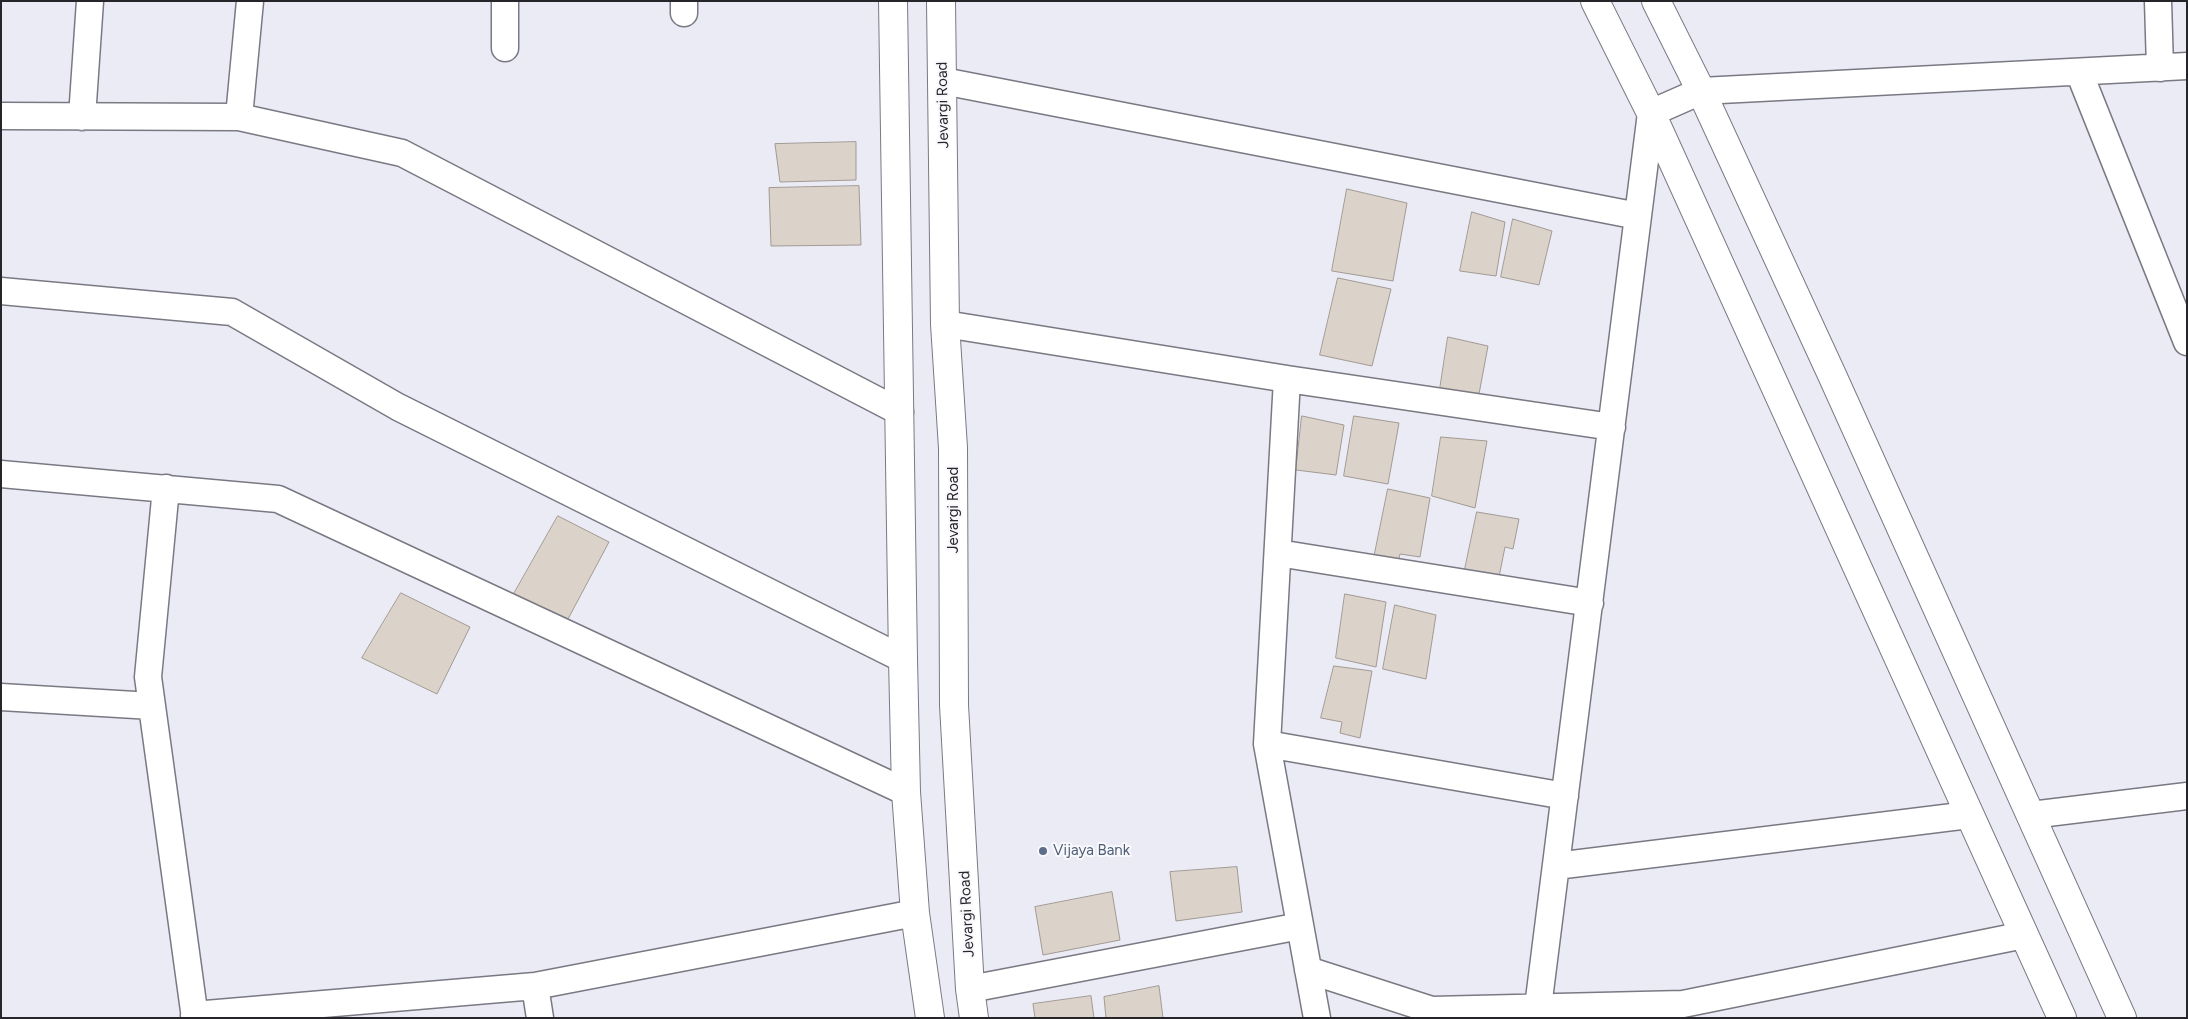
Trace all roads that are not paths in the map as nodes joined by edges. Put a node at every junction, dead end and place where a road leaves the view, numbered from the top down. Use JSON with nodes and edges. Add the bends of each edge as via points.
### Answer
{"nodes":[{"id":1,"x":90,"y":1,"type":"edge"},
{"id":2,"x":250,"y":1,"type":"edge"},
{"id":3,"x":505,"y":1,"type":"edge"},
{"id":4,"x":893,"y":1,"type":"edge"},
{"id":5,"x":941,"y":1,"type":"edge"},
{"id":6,"x":1594,"y":1,"type":"edge"},
{"id":7,"x":1656,"y":1,"type":"edge"},
{"id":8,"x":2158,"y":1,"type":"edge"},
{"id":9,"x":505,"y":48,"type":"dead end"},
{"id":10,"x":2187,"y":66,"type":"edge"},
{"id":11,"x":2160,"y":68,"type":"junction"},
{"id":12,"x":2079,"y":72,"type":"junction"},
{"id":13,"x":943,"y":81,"type":"junction"},
{"id":14,"x":1701,"y":91,"type":"junction"},
{"id":15,"x":1651,"y":113,"type":"junction"},
{"id":16,"x":1,"y":116,"type":"edge"},
{"id":17,"x":82,"y":117,"type":"junction"},
{"id":18,"x":239,"y":117,"type":"junction"},
{"id":19,"x":1638,"y":216,"type":"junction"},
{"id":20,"x":1,"y":291,"type":"edge"},
{"id":21,"x":945,"y":324,"type":"junction"},
{"id":22,"x":2184,"y":326,"type":"edge"},
{"id":23,"x":1287,"y":380,"type":"junction"},
{"id":24,"x":900,"y":412,"type":"junction"},
{"id":25,"x":1612,"y":426,"type":"junction"},
{"id":26,"x":1,"y":474,"type":"edge"},
{"id":27,"x":166,"y":488,"type":"junction"},
{"id":28,"x":1278,"y":553,"type":"junction"},
{"id":29,"x":1590,"y":603,"type":"junction"},
{"id":30,"x":903,"y":659,"type":"junction"},
{"id":31,"x":1,"y":697,"type":"edge"},
{"id":32,"x":152,"y":706,"type":"junction"},
{"id":33,"x":1267,"y":744,"type":"junction"},
{"id":34,"x":906,"y":792,"type":"junction"},
{"id":35,"x":1565,"y":796,"type":"junction"},
{"id":36,"x":2187,"y":796,"type":"edge"},
{"id":37,"x":1969,"y":815,"type":"junction"},
{"id":38,"x":2031,"y":815,"type":"junction"},
{"id":39,"x":1556,"y":866,"type":"junction"},
{"id":40,"x":915,"y":913,"type":"junction"},
{"id":41,"x":1300,"y":926,"type":"junction"},
{"id":42,"x":2024,"y":935,"type":"junction"},
{"id":43,"x":1308,"y":970,"type":"junction"},
{"id":44,"x":535,"y":986,"type":"junction"},
{"id":45,"x":970,"y":989,"type":"junction"},
{"id":46,"x":1538,"y":1007,"type":"junction"},
{"id":47,"x":1686,"y":1011,"type":"edge"},
{"id":48,"x":195,"y":1016,"type":"edge"},
{"id":49,"x":540,"y":1018,"type":"edge"},
{"id":50,"x":930,"y":1018,"type":"edge"},
{"id":51,"x":974,"y":1018,"type":"edge"},
{"id":52,"x":1317,"y":1018,"type":"edge"},
{"id":53,"x":2062,"y":1018,"type":"edge"},
{"id":54,"x":2122,"y":1018,"type":"edge"}],
"edges":[{"from":1,"to":17,"type":"street"},
{"from":2,"to":18,"type":"street"},
{"from":3,"to":9,"type":"street"},
{"from":4,"to":24,"type":"main road"},
{"from":5,"to":13,"type":"main road","name":"Jevargi Road"},
{"from":6,"to":15,"type":"main road"},
{"from":7,"to":14,"type":"main road"},
{"from":8,"to":11,"type":"street"},
{"from":10,"to":11,"type":"street"},
{"from":11,"to":12,"type":"street"},
{"from":12,"to":14,"type":"street"},
{"from":12,"to":22,"type":"street"},
{"from":13,"to":19,"type":"street"},
{"from":13,"to":21,"type":"main road","name":"Jevargi Road"},
{"from":14,"to":15,"type":"street"},
{"from":14,"to":38,"type":"main road"},
{"from":15,"to":19,"type":"street"},
{"from":15,"to":37,"type":"main road"},
{"from":16,"to":17,"type":"street"},
{"from":17,"to":18,"type":"street"},
{"from":18,"to":24,"type":"street","via":[[402,153]]},
{"from":19,"to":25,"type":"street"},
{"from":20,"to":30,"type":"street","via":[[232,312],[398,407]]},
{"from":21,"to":23,"type":"street"},
{"from":21,"to":45,"type":"main road","name":"Jevargi Road","via":[[953,448],[954,704]]},
{"from":23,"to":25,"type":"street"},
{"from":23,"to":28,"type":"street"},
{"from":24,"to":30,"type":"main road"},
{"from":25,"to":29,"type":"street"},
{"from":26,"to":27,"type":"street"},
{"from":27,"to":32,"type":"street","via":[[148,677]]},
{"from":27,"to":34,"type":"street","via":[[278,499]]},
{"from":28,"to":29,"type":"street"},
{"from":28,"to":33,"type":"street"},
{"from":29,"to":35,"type":"street"},
{"from":30,"to":34,"type":"main road"},
{"from":31,"to":32,"type":"street"},
{"from":32,"to":48,"type":"street"},
{"from":33,"to":35,"type":"street"},
{"from":33,"to":41,"type":"street"},
{"from":34,"to":40,"type":"main road"},
{"from":35,"to":39,"type":"street"},
{"from":36,"to":38,"type":"street"},
{"from":37,"to":39,"type":"street"},
{"from":37,"to":42,"type":"main road"},
{"from":38,"to":54,"type":"main road"},
{"from":39,"to":46,"type":"street"},
{"from":40,"to":44,"type":"street"},
{"from":40,"to":50,"type":"main road"},
{"from":41,"to":43,"type":"street"},
{"from":41,"to":45,"type":"street"},
{"from":42,"to":47,"type":"street"},
{"from":42,"to":53,"type":"main road"},
{"from":43,"to":46,"type":"street","via":[[1432,1010]]},
{"from":43,"to":52,"type":"street"},
{"from":44,"to":48,"type":"street"},
{"from":44,"to":49,"type":"street"},
{"from":45,"to":51,"type":"main road","name":"Jevargi Road"},
{"from":46,"to":47,"type":"street"}]}
